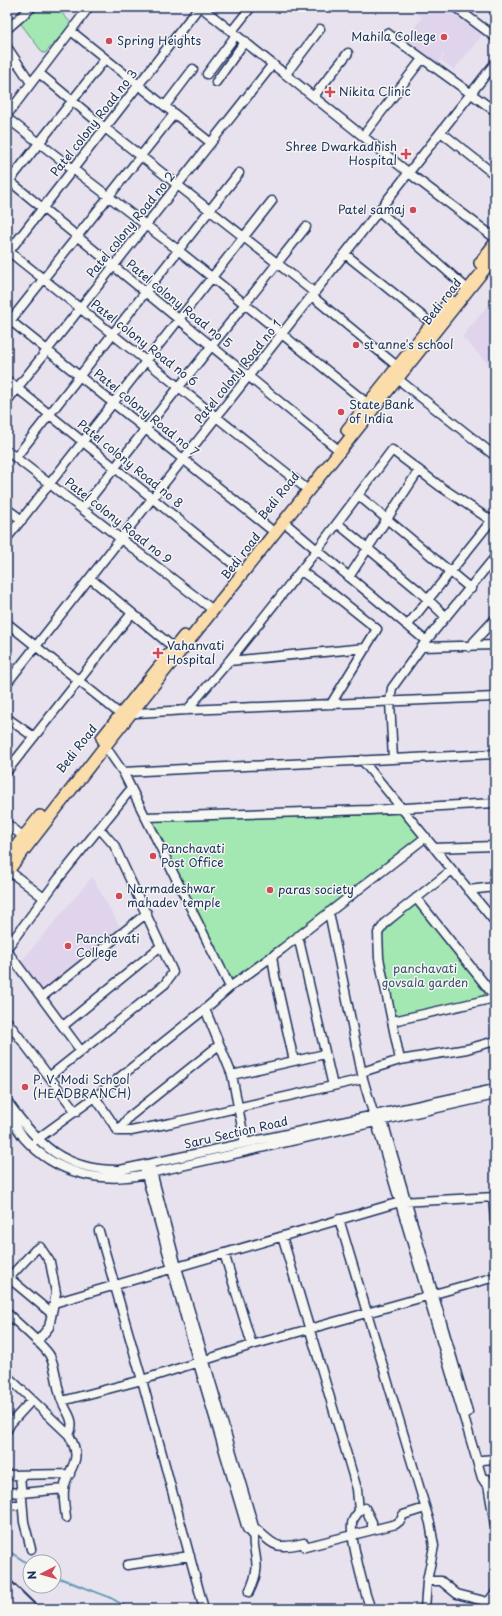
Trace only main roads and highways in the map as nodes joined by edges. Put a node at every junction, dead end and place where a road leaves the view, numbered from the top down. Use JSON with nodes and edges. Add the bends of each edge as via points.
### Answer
{"nodes":[{"id":1,"x":495,"y":243,"type":"edge"},
{"id":2,"x":495,"y":256,"type":"edge"},
{"id":3,"x":395,"y":373,"type":"junction"},
{"id":4,"x":211,"y":608,"type":"junction"},
{"id":5,"x":103,"y":743,"type":"junction"},
{"id":6,"x":7,"y":858,"type":"edge"},
{"id":7,"x":8,"y":871,"type":"edge"}],
"edges":[{"from":1,"to":3,"type":"main road","name":"Bedi Road"},
{"from":2,"to":3,"type":"main road","name":"Bedi road"},
{"from":3,"to":4,"type":"main road","name":"Bedi road","via":[[284,522]]},
{"from":3,"to":4,"type":"main road","name":"Bedi Road","via":[[367,403],[269,528]]},
{"from":4,"to":5,"type":"main road","name":"Bedi road","via":[[133,713]]},
{"from":4,"to":5,"type":"main road","name":"Bedi Road","via":[[174,648],[120,714]]},
{"from":5,"to":6,"type":"main road","name":"Bedi Road"},
{"from":5,"to":7,"type":"main road","name":"Bedi road"}]}
